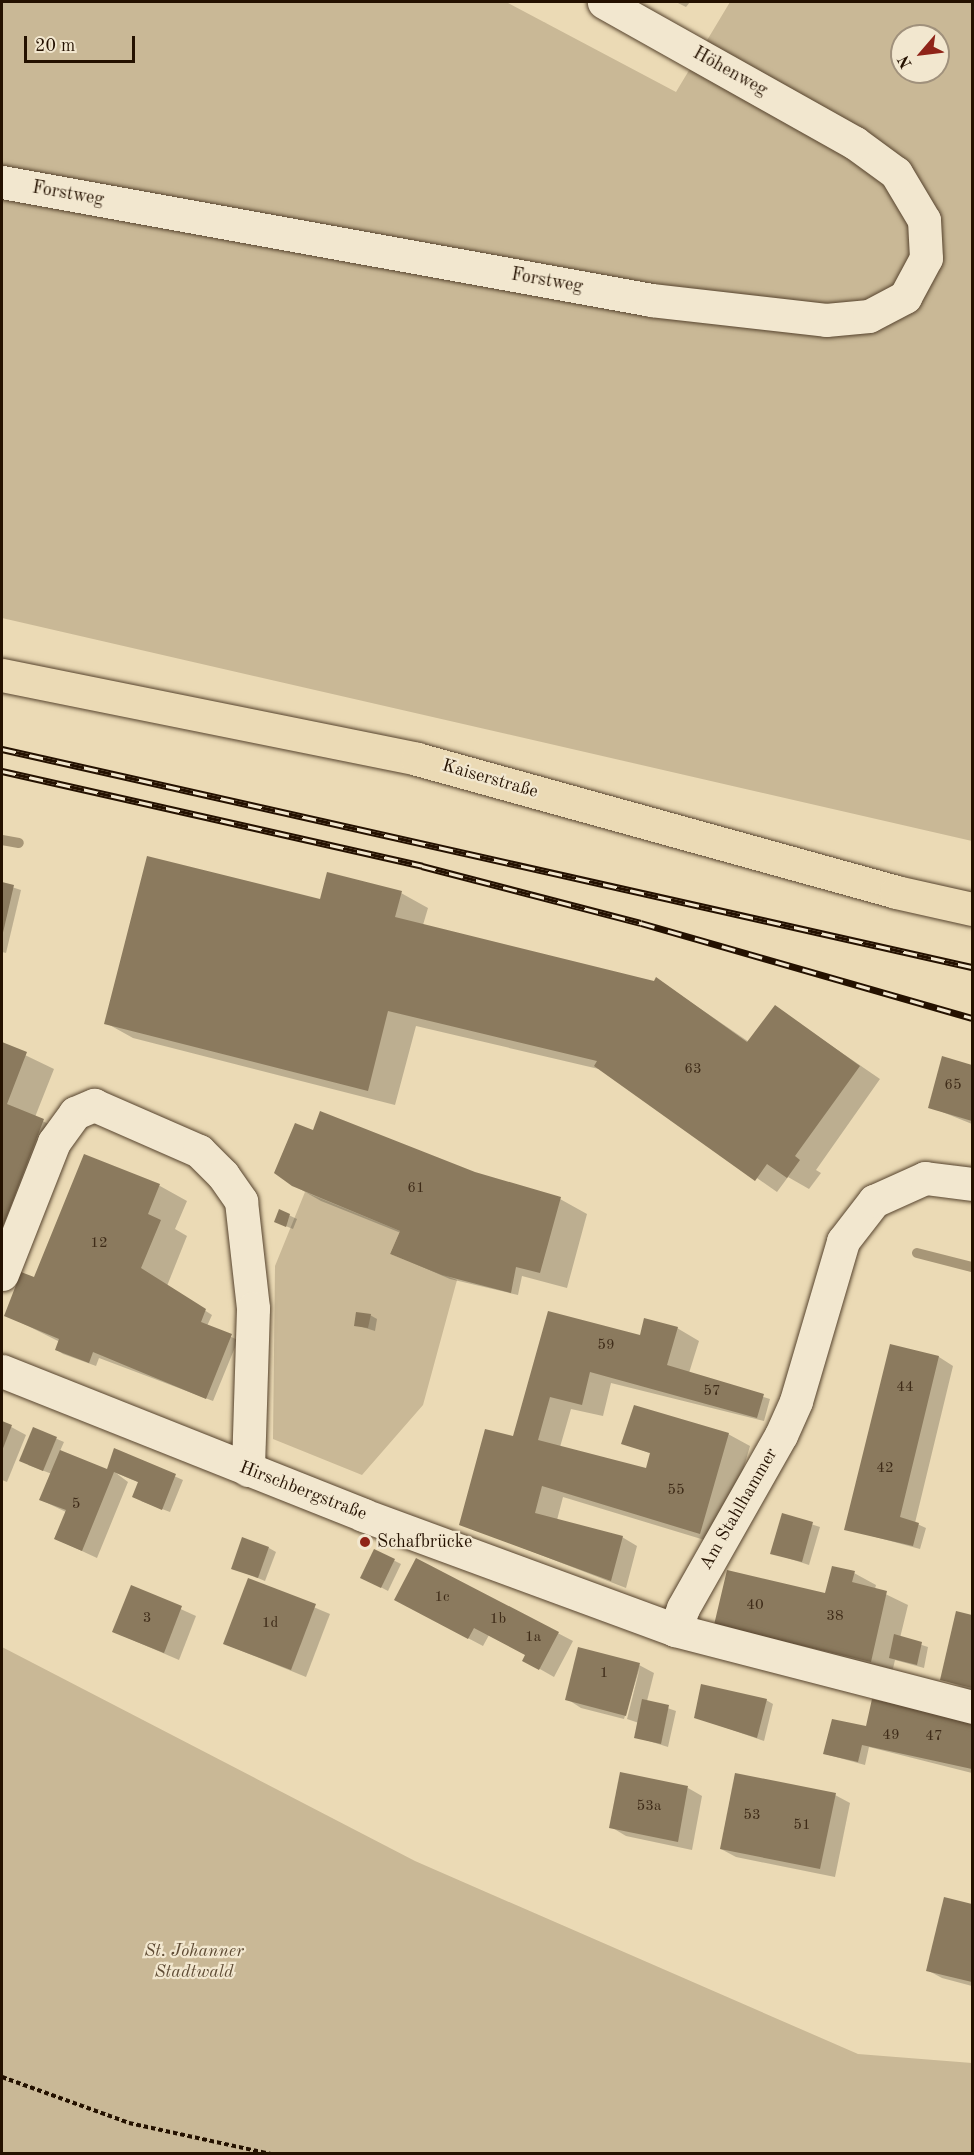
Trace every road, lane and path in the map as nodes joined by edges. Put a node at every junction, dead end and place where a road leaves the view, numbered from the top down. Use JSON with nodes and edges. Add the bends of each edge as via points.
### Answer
{"nodes":[{"id":1,"x":604,"y":2,"type":"edge"},
{"id":2,"x":855,"y":143,"type":"joint"},
{"id":3,"x":2,"y":182,"type":"edge"},
{"id":4,"x":2,"y":675,"type":"edge"},
{"id":5,"x":972,"y":909,"type":"edge"},
{"id":6,"x":972,"y":1184,"type":"edge"},
{"id":7,"x":2,"y":1274,"type":"edge"},
{"id":8,"x":2,"y":1371,"type":"edge"},
{"id":9,"x":248,"y":1470,"type":"junction"},
{"id":10,"x":675,"y":1630,"type":"junction"},
{"id":11,"x":972,"y":1707,"type":"edge"},
{"id":12,"x":2,"y":2077,"type":"edge"},
{"id":13,"x":271,"y":2154,"type":"edge"}],
"edges":[{"from":1,"to":2,"type":"street","name":"Höhenweg"},
{"from":2,"to":3,"type":"street","name":"Forstweg","via":[[896,172],[924,220],[926,258],[904,297],[869,316],[826,320],[651,300]]},
{"from":4,"to":5,"type":"main road","name":"Kaiserstraße","via":[[417,759],[896,892]]},
{"from":6,"to":10,"type":"street","name":"Am Stahlhammer","via":[[925,1178],[874,1201],[843,1240],[796,1401],[781,1435],[682,1608]]},
{"from":7,"to":9,"type":"street","via":[[54,1142],[75,1113],[94,1105],[199,1152],[223,1175],[241,1201],[253,1308]]},
{"from":8,"to":9,"type":"street","name":"Hirschbergstraße"},
{"from":9,"to":10,"type":"street","name":"Hirschbergstraße"},
{"from":10,"to":11,"type":"street"},
{"from":12,"to":13,"type":"path","via":[[129,2123]]}]}
